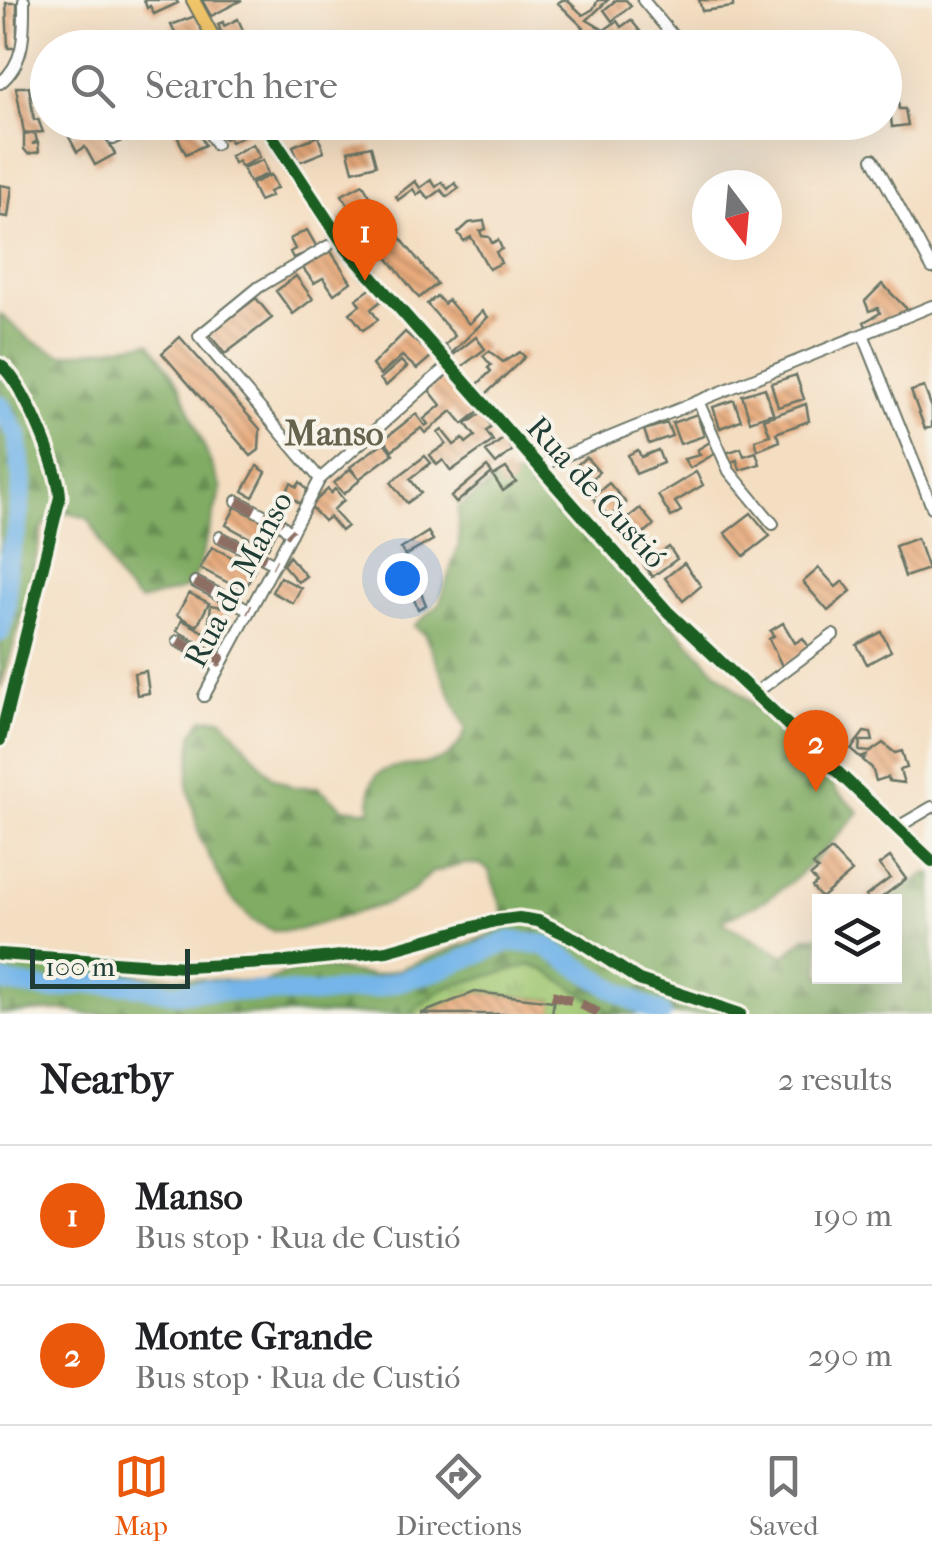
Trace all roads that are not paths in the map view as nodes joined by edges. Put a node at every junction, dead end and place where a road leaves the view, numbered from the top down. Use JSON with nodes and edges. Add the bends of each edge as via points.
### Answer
{"nodes":[{"id":1,"x":24,"y":0,"type":"edge"},
{"id":2,"x":193,"y":0,"type":"edge"},
{"id":3,"x":643,"y":0,"type":"edge"},
{"id":4,"x":209,"y":30,"type":"edge"},
{"id":5,"x":668,"y":30,"type":"edge"},
{"id":6,"x":1,"y":80,"type":"edge"},
{"id":7,"x":214,"y":140,"type":"edge"},
{"id":8,"x":274,"y":140,"type":"edge"},
{"id":9,"x":216,"y":144,"type":"dead end"},
{"id":10,"x":873,"y":159,"type":"dead end"},
{"id":11,"x":328,"y":246,"type":"dead end"},
{"id":12,"x":932,"y":268,"type":"edge"},
{"id":13,"x":932,"y":306,"type":"edge"},
{"id":14,"x":863,"y":334,"type":"junction"},
{"id":15,"x":449,"y":365,"type":"junction"},
{"id":16,"x":698,"y":400,"type":"junction"},
{"id":17,"x":537,"y":467,"type":"junction"},
{"id":18,"x":320,"y":479,"type":"junction"},
{"id":19,"x":238,"y":501,"type":"dead end"},
{"id":20,"x":932,"y":507,"type":"edge"},
{"id":21,"x":773,"y":524,"type":"dead end"},
{"id":22,"x":290,"y":534,"type":"junction"},
{"id":23,"x":220,"y":537,"type":"dead end"},
{"id":24,"x":275,"y":564,"type":"junction"},
{"id":25,"x":195,"y":582,"type":"dead end"},
{"id":26,"x":250,"y":610,"type":"junction"},
{"id":27,"x":833,"y":635,"type":"dead end"},
{"id":28,"x":178,"y":641,"type":"dead end"},
{"id":29,"x":217,"y":661,"type":"junction"},
{"id":30,"x":754,"y":694,"type":"junction"},
{"id":31,"x":204,"y":696,"type":"dead end"},
{"id":32,"x":932,"y":807,"type":"edge"},
{"id":33,"x":896,"y":828,"type":"junction"},
{"id":34,"x":932,"y":861,"type":"edge"}],
"edges":[{"from":1,"to":6,"type":"street","via":[[16,68]]},
{"from":2,"to":4,"type":"main road"},
{"from":3,"to":5,"type":"street"},
{"from":7,"to":9,"type":"street"},
{"from":8,"to":15,"type":"main road","name":"Rua de Custió","via":[[346,248]]},
{"from":10,"to":12,"type":"street"},
{"from":11,"to":18,"type":"street","via":[[259,287],[199,336]]},
{"from":13,"to":14,"type":"street"},
{"from":14,"to":16,"type":"street"},
{"from":14,"to":20,"type":"street"},
{"from":15,"to":17,"type":"main road","name":"Rua de Custió"},
{"from":15,"to":18,"type":"street","name":"Rua do Manso"},
{"from":16,"to":17,"type":"street"},
{"from":16,"to":21,"type":"street","via":[[729,471]]},
{"from":17,"to":30,"type":"main road","name":"Rua de Custió","via":[[667,611]]},
{"from":18,"to":22,"type":"street","name":"Rua do Manso"},
{"from":19,"to":22,"type":"street"},
{"from":22,"to":24,"type":"street","name":"Rua do Manso"},
{"from":23,"to":24,"type":"street"},
{"from":24,"to":26,"type":"street","name":"Rua do Manso"},
{"from":25,"to":26,"type":"street"},
{"from":26,"to":29,"type":"street","name":"Rua do Manso"},
{"from":27,"to":30,"type":"street"},
{"from":28,"to":29,"type":"street"},
{"from":29,"to":31,"type":"street","name":"Rua do Manso"},
{"from":30,"to":33,"type":"main road","name":"Rua de Custió"},
{"from":32,"to":33,"type":"street"},
{"from":33,"to":34,"type":"main road","name":"Rua de Custió"}]}
